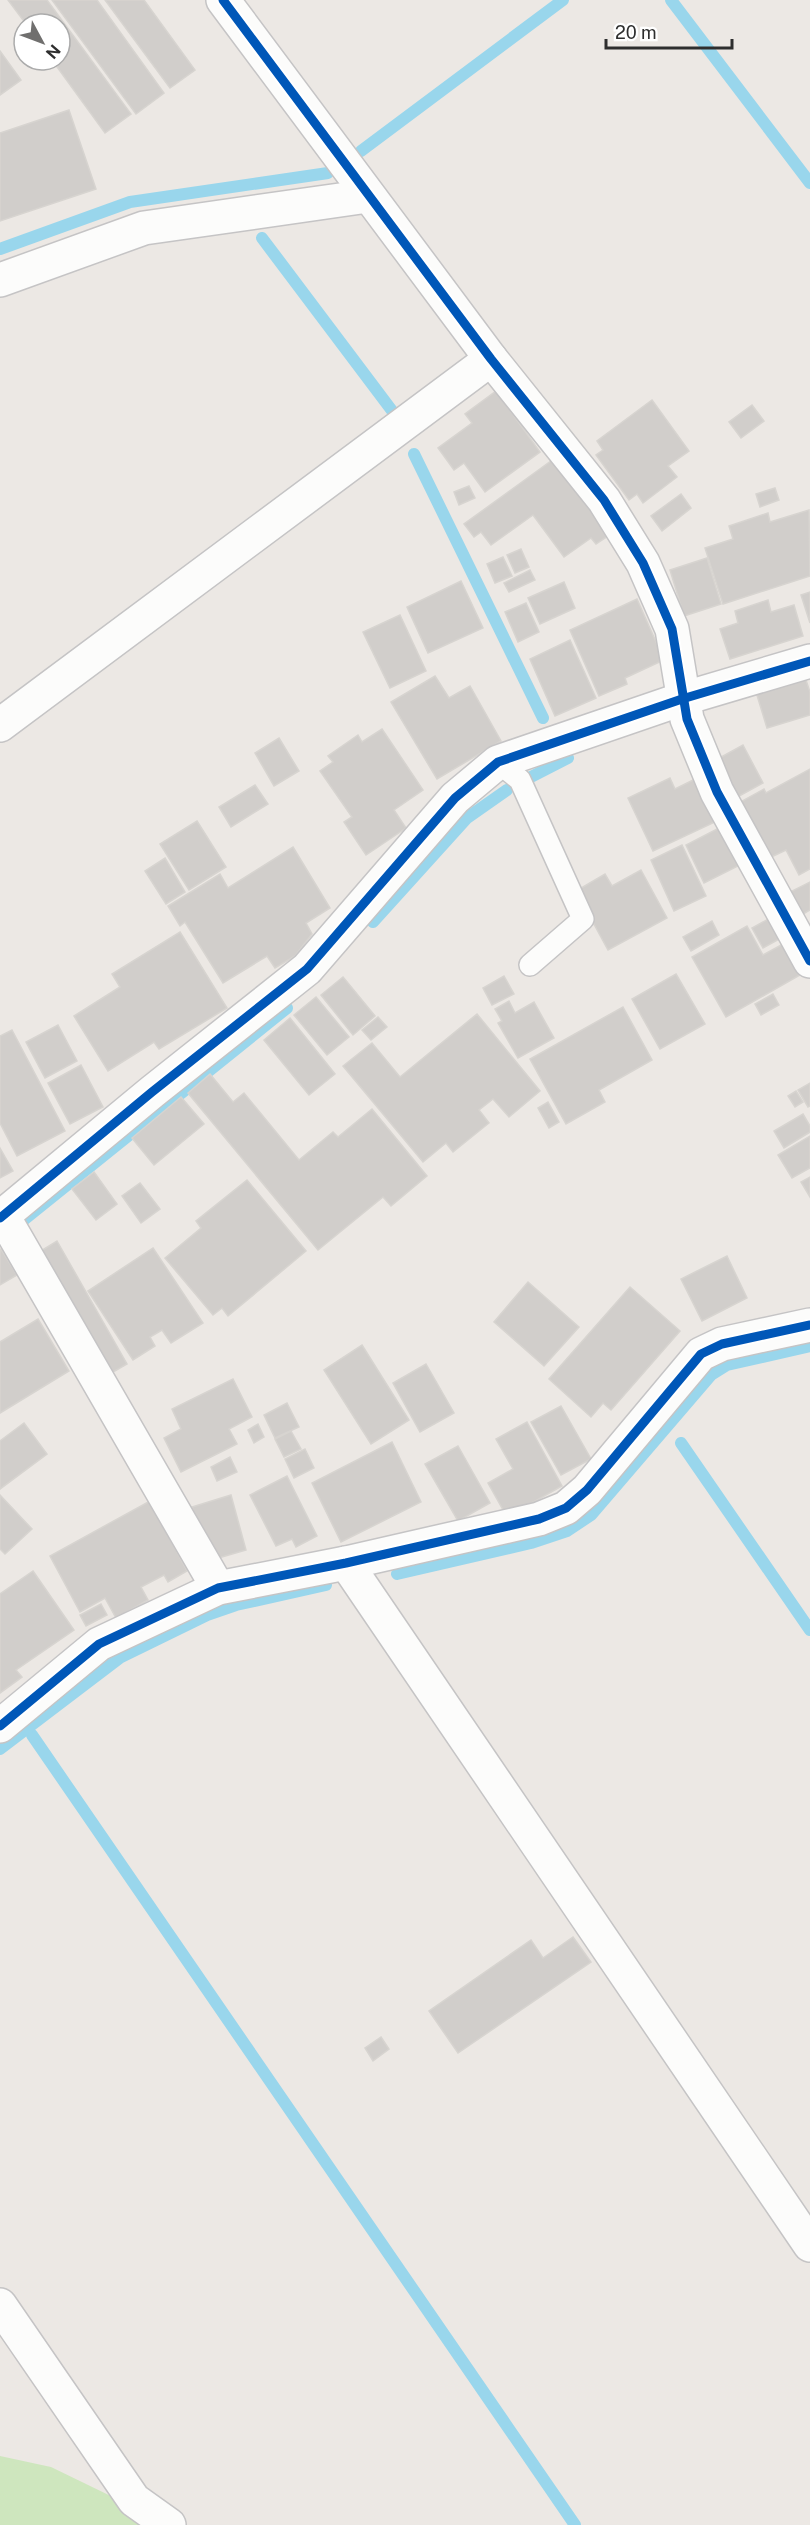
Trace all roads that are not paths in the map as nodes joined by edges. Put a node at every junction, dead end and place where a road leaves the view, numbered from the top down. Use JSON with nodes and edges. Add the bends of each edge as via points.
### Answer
{"nodes":[{"id":1,"x":223,"y":0,"type":"edge"},
{"id":2,"x":368,"y":196,"type":"junction"},
{"id":3,"x":0,"y":280,"type":"edge"},
{"id":4,"x":491,"y":359,"type":"junction"},
{"id":5,"x":810,"y":661,"type":"edge"},
{"id":6,"x":682,"y":699,"type":"junction"},
{"id":7,"x":0,"y":725,"type":"edge"},
{"id":8,"x":498,"y":762,"type":"junction"},
{"id":9,"x":810,"y":961,"type":"edge"},
{"id":10,"x":530,"y":965,"type":"dead end"},
{"id":11,"x":1,"y":1217,"type":"edge"},
{"id":12,"x":810,"y":1325,"type":"edge"},
{"id":13,"x":346,"y":1563,"type":"junction"},
{"id":14,"x":218,"y":1588,"type":"junction"},
{"id":15,"x":0,"y":1726,"type":"edge"},
{"id":16,"x":810,"y":2245,"type":"edge"},
{"id":17,"x":0,"y":2305,"type":"edge"},
{"id":18,"x":169,"y":2525,"type":"edge"}],
"edges":[{"from":1,"to":2,"type":"street"},
{"from":2,"to":3,"type":"street","via":[[144,228]]},
{"from":2,"to":4,"type":"street"},
{"from":4,"to":6,"type":"street","via":[[604,501],[643,563],[672,629]]},
{"from":4,"to":7,"type":"street"},
{"from":5,"to":6,"type":"street"},
{"from":6,"to":8,"type":"street"},
{"from":6,"to":9,"type":"street","via":[[717,792]]},
{"from":8,"to":10,"type":"lane","via":[[520,780],[583,919]]},
{"from":8,"to":11,"type":"street","via":[[455,798],[307,969]]},
{"from":11,"to":14,"type":"street"},
{"from":12,"to":13,"type":"street","via":[[722,1344],[701,1354],[587,1490],[566,1508],[539,1519]]},
{"from":13,"to":14,"type":"street"},
{"from":13,"to":16,"type":"street"},
{"from":14,"to":15,"type":"street","via":[[99,1644]]},
{"from":17,"to":18,"type":"street","via":[[134,2500]]}]}
